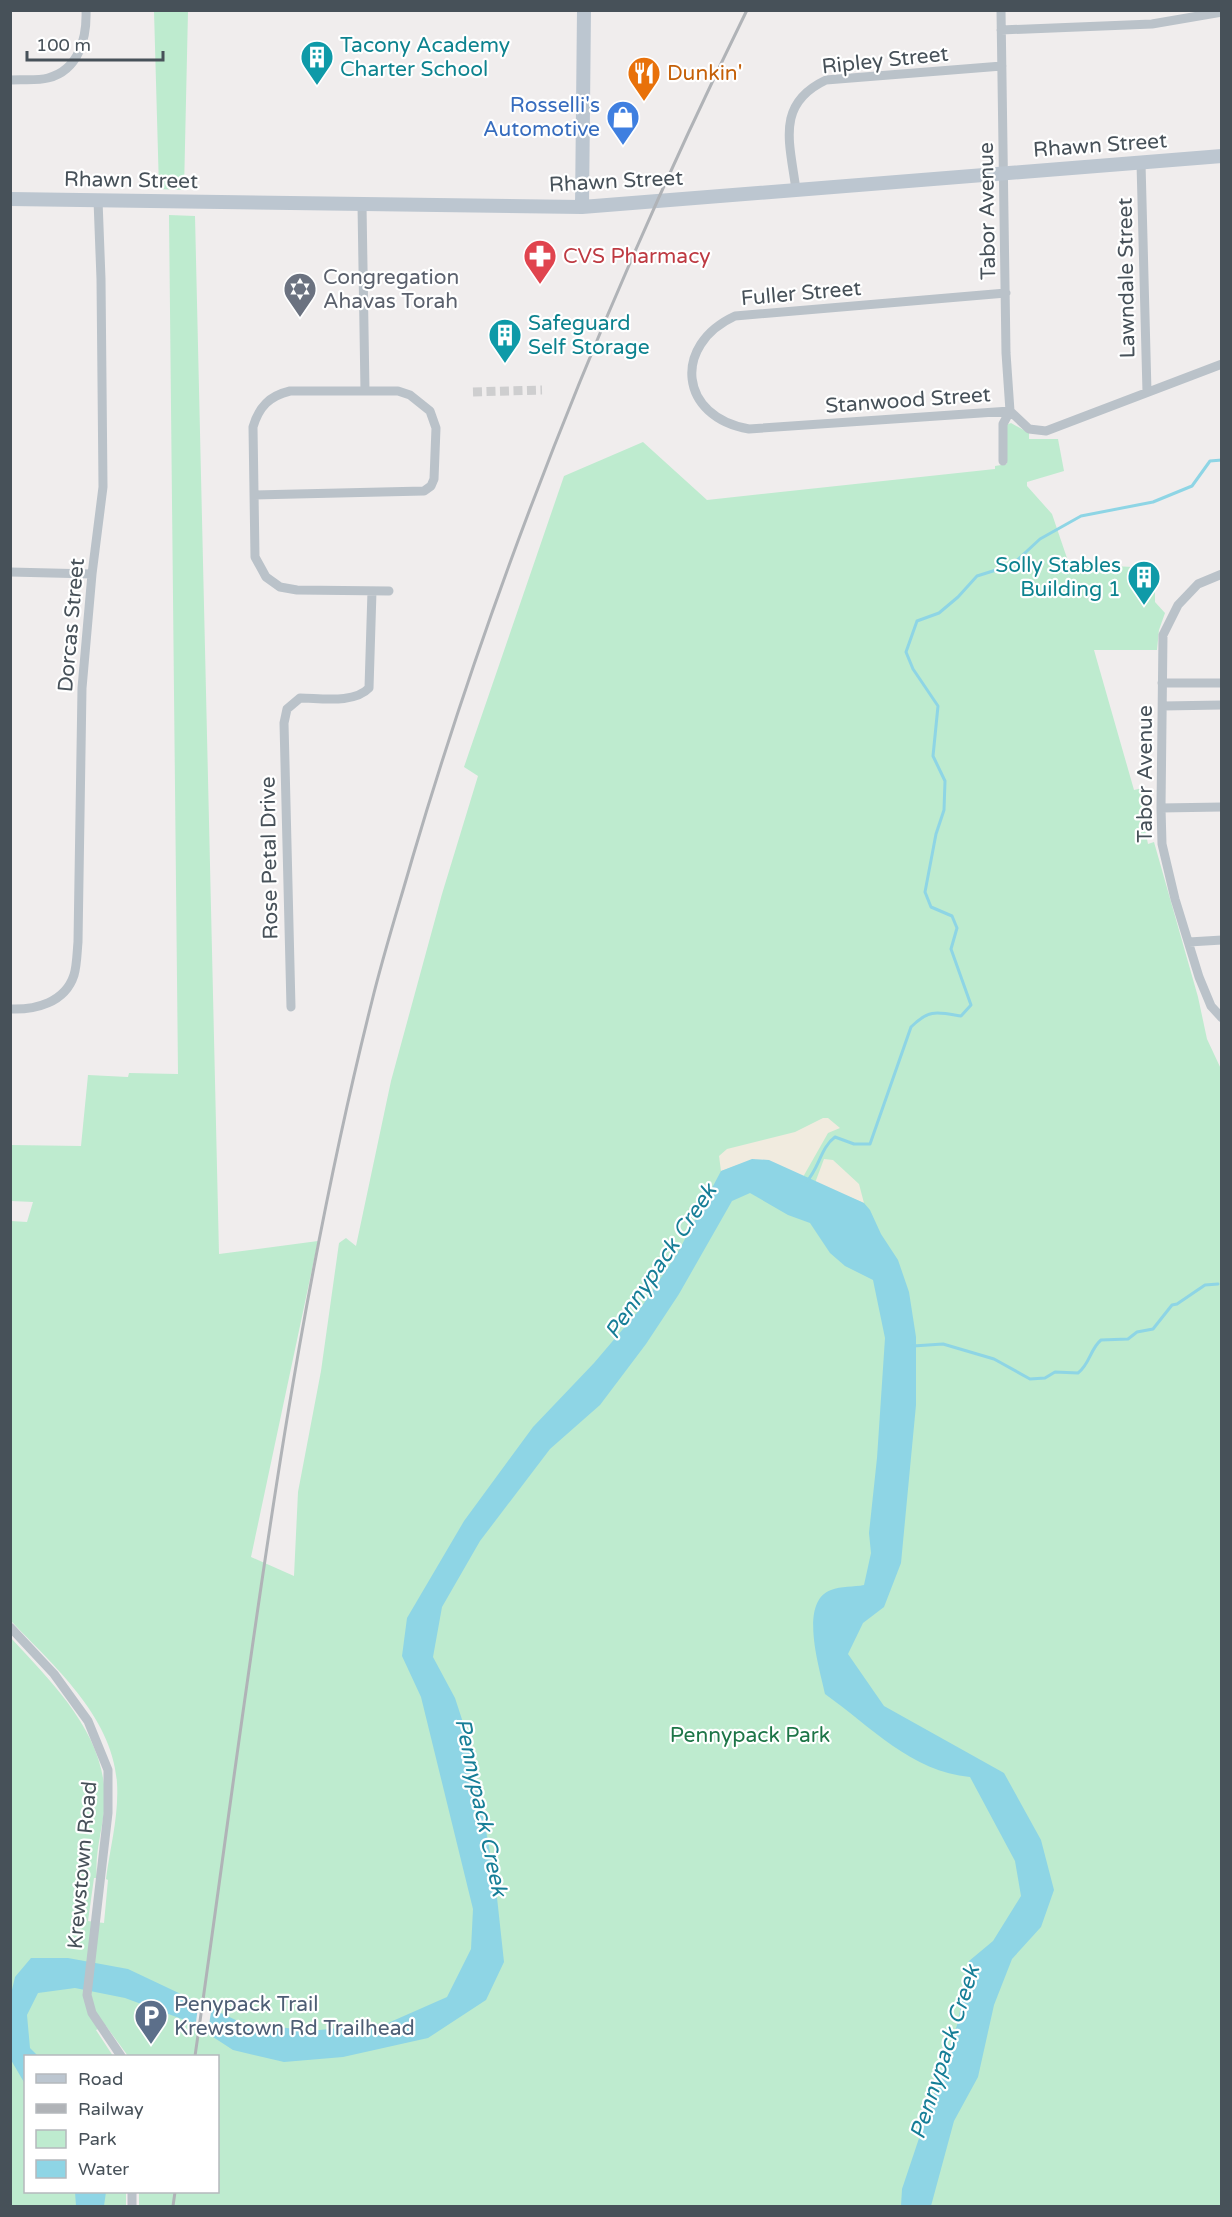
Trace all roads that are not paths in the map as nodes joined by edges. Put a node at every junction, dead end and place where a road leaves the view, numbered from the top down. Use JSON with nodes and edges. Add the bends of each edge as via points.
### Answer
{"nodes":[{"id":1,"x":86,"y":10,"type":"edge"},
{"id":2,"x":584,"y":10,"type":"edge"},
{"id":3,"x":1001,"y":10,"type":"edge"},
{"id":4,"x":1221,"y":12,"type":"edge"},
{"id":5,"x":1001,"y":30,"type":"junction"},
{"id":6,"x":1002,"y":66,"type":"junction"},
{"id":7,"x":10,"y":80,"type":"edge"},
{"id":8,"x":1221,"y":156,"type":"edge"},
{"id":9,"x":1141,"y":163,"type":"junction"},
{"id":10,"x":1004,"y":174,"type":"junction"},
{"id":11,"x":796,"y":190,"type":"junction"},
{"id":12,"x":10,"y":198,"type":"edge"},
{"id":13,"x":98,"y":200,"type":"junction"},
{"id":14,"x":362,"y":205,"type":"junction"},
{"id":15,"x":582,"y":207,"type":"junction"},
{"id":16,"x":1006,"y":293,"type":"junction"},
{"id":17,"x":1221,"y":364,"type":"edge"},
{"id":18,"x":365,"y":391,"type":"junction"},
{"id":19,"x":1147,"y":392,"type":"junction"},
{"id":20,"x":1010,"y":411,"type":"junction"},
{"id":21,"x":722,"y":422,"type":"joint"},
{"id":22,"x":1003,"y":461,"type":"dead end"},
{"id":23,"x":254,"y":495,"type":"junction"},
{"id":24,"x":10,"y":572,"type":"edge"},
{"id":25,"x":92,"y":574,"type":"junction"},
{"id":26,"x":1221,"y":574,"type":"edge"},
{"id":27,"x":372,"y":591,"type":"junction"},
{"id":28,"x":389,"y":591,"type":"dead end"},
{"id":29,"x":1221,"y":683,"type":"edge"},
{"id":30,"x":1162,"y":684,"type":"junction"},
{"id":31,"x":1221,"y":705,"type":"edge"},
{"id":32,"x":1163,"y":706,"type":"junction"},
{"id":33,"x":1221,"y":807,"type":"edge"},
{"id":34,"x":1161,"y":808,"type":"junction"},
{"id":35,"x":1221,"y":940,"type":"edge"},
{"id":36,"x":1190,"y":942,"type":"junction"},
{"id":37,"x":291,"y":1007,"type":"dead end"},
{"id":38,"x":10,"y":1009,"type":"edge"},
{"id":39,"x":1221,"y":1018,"type":"edge"},
{"id":40,"x":10,"y":1627,"type":"edge"},
{"id":41,"x":120,"y":2055,"type":"edge"}],
"edges":[{"from":1,"to":7,"type":"street","via":[[81,49],[67,69],[48,78]]},
{"from":2,"to":15,"type":"main road"},
{"from":3,"to":5,"type":"street","name":"Tabor Avenue"},
{"from":4,"to":5,"type":"street","via":[[1152,24]]},
{"from":5,"to":6,"type":"street","name":"Tabor Avenue"},
{"from":6,"to":10,"type":"street","name":"Tabor Avenue"},
{"from":6,"to":11,"type":"street","name":"Ripley Street","via":[[826,80],[807,89],[795,104],[790,122]]},
{"from":8,"to":9,"type":"main road","name":"Rhawn Street"},
{"from":9,"to":10,"type":"main road","name":"Rhawn Street"},
{"from":9,"to":19,"type":"street","name":"Lawndale Street"},
{"from":10,"to":11,"type":"main road","name":"Rhawn Street"},
{"from":10,"to":16,"type":"street","name":"Tabor Avenue"},
{"from":11,"to":15,"type":"main road","name":"Rhawn Street"},
{"from":12,"to":13,"type":"main road","name":"Rhawn Street"},
{"from":13,"to":14,"type":"main road","name":"Rhawn Street"},
{"from":13,"to":25,"type":"street","name":"Dorcas Street","via":[[103,487]]},
{"from":14,"to":15,"type":"main road","name":"Rhawn Street"},
{"from":14,"to":18,"type":"street"},
{"from":16,"to":20,"type":"street","name":"Tabor Avenue"},
{"from":16,"to":21,"type":"street","name":"Fuller Street","via":[[735,316],[713,328],[701,341],[694,359],[695,391],[702,405]]},
{"from":17,"to":19,"type":"street","name":"Stanwood Street"},
{"from":18,"to":23,"type":"street","via":[[290,391],[264,405],[253,427]]},
{"from":18,"to":23,"type":"street","via":[[398,391],[416,398],[430,411],[436,428],[431,486],[414,493]]},
{"from":19,"to":20,"type":"street","name":"Stanwood Street","via":[[1046,431],[1029,429]]},
{"from":20,"to":21,"type":"street","name":"Stanwood Street","via":[[749,429]]},
{"from":20,"to":22,"type":"street","name":"Tabor Avenue","via":[[1003,424]]},
{"from":23,"to":27,"type":"street","via":[[255,557],[260,568],[280,587]]},
{"from":24,"to":25,"type":"street"},
{"from":25,"to":38,"type":"street","name":"Dorcas Street","via":[[82,688],[78,942],[74,976],[64,992],[52,1001],[29,1009]]},
{"from":26,"to":30,"type":"street","name":"Tabor Avenue","via":[[1200,583],[1178,605],[1164,635]]},
{"from":27,"to":28,"type":"street"},
{"from":27,"to":37,"type":"street","name":"Rose Petal Drive","via":[[369,688],[353,697],[300,698],[287,709],[284,723]]},
{"from":29,"to":30,"type":"street"},
{"from":30,"to":32,"type":"street","name":"Tabor Avenue"},
{"from":31,"to":32,"type":"street"},
{"from":32,"to":34,"type":"street","name":"Tabor Avenue"},
{"from":33,"to":34,"type":"street"},
{"from":34,"to":36,"type":"street","name":"Tabor Avenue","via":[[1162,844]]},
{"from":35,"to":36,"type":"street"},
{"from":36,"to":39,"type":"street","name":"Tabor Avenue","via":[[1199,977],[1211,1006]]},
{"from":40,"to":41,"type":"street","name":"Krewstown Road","via":[[54,1674],[88,1721],[108,1770],[108,1813],[87,1995],[94,2017]]}]}
